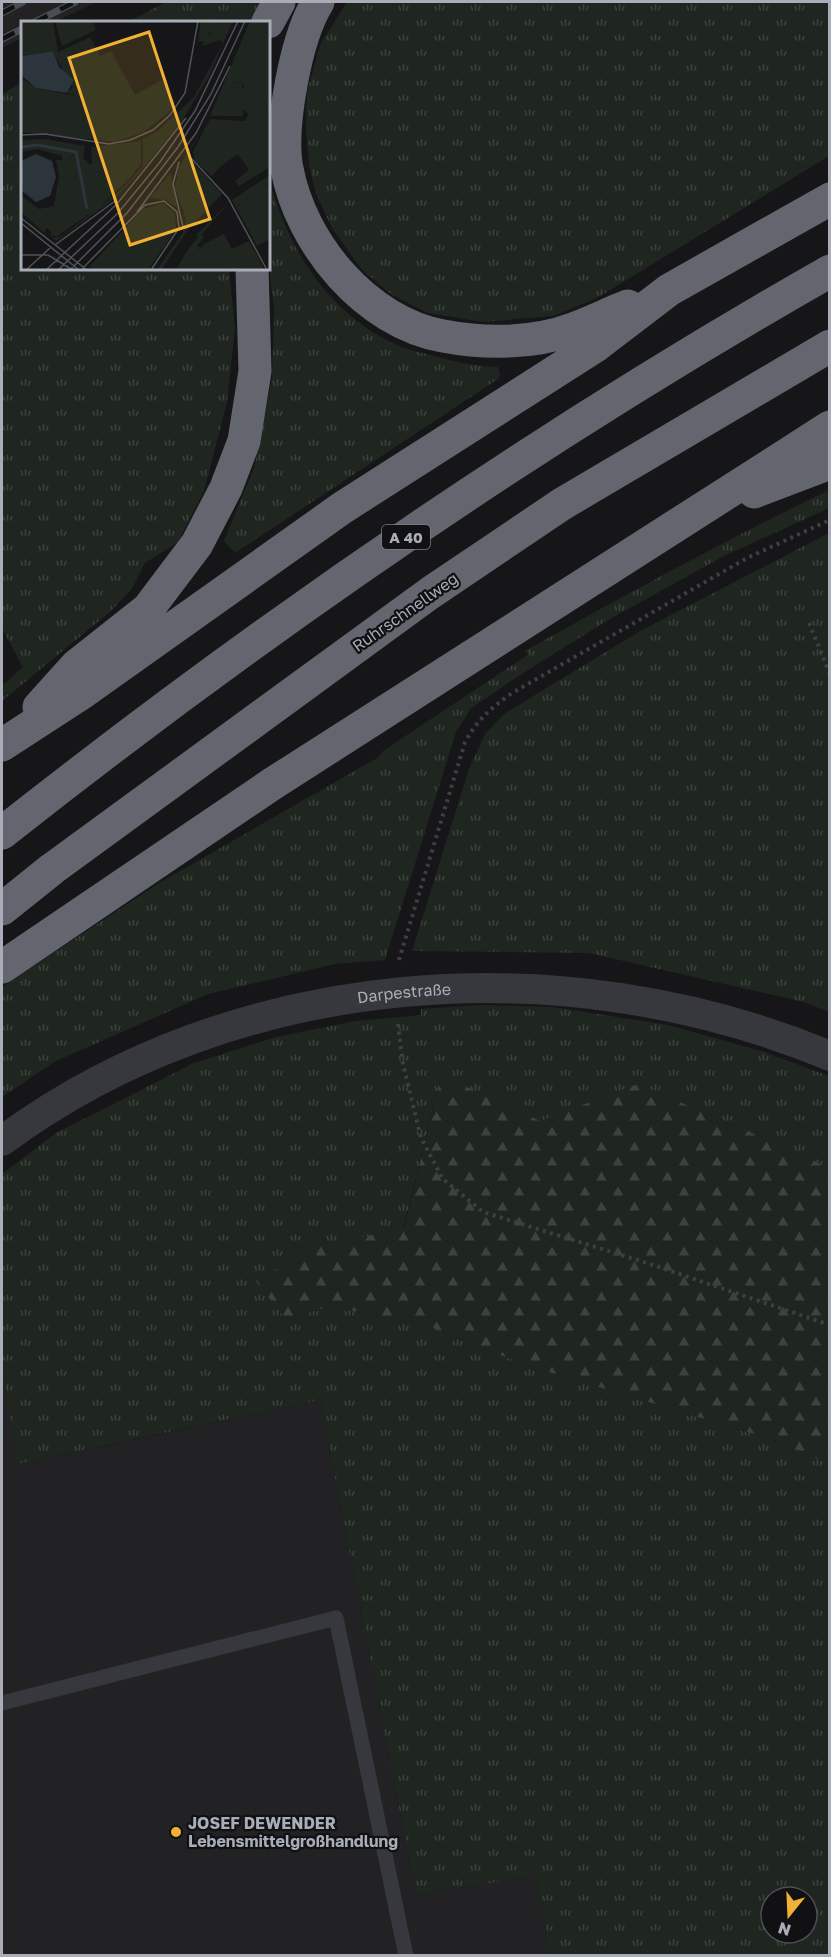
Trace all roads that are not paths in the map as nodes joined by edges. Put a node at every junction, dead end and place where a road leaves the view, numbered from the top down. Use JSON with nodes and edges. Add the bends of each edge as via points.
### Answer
{"nodes":[{"id":1,"x":279,"y":2,"type":"edge"},
{"id":2,"x":318,"y":2,"type":"edge"},
{"id":3,"x":269,"y":21,"type":"edge"},
{"id":4,"x":830,"y":199,"type":"edge"},
{"id":5,"x":252,"y":270,"type":"edge"},
{"id":6,"x":830,"y":272,"type":"edge"},
{"id":7,"x":669,"y":290,"type":"junction"},
{"id":8,"x":830,"y":346,"type":"edge"},
{"id":9,"x":830,"y":427,"type":"edge"},
{"id":10,"x":830,"y":464,"type":"edge"},
{"id":11,"x":693,"y":515,"type":"junction"},
{"id":12,"x":5,"y":742,"type":"edge"},
{"id":13,"x":2,"y":832,"type":"edge"},
{"id":14,"x":2,"y":909,"type":"edge"},
{"id":15,"x":2,"y":967,"type":"edge"},
{"id":16,"x":830,"y":1056,"type":"edge"},
{"id":17,"x":2,"y":1141,"type":"edge"},
{"id":18,"x":2,"y":1703,"type":"edge"},
{"id":19,"x":406,"y":1956,"type":"edge"}],
"edges":[{"from":1,"to":3,"type":"highway"},
{"from":2,"to":7,"type":"highway","via":[[296,62],[286,120],[286,169],[309,230],[352,288],[380,310],[441,336],[508,341],[573,329]]},
{"from":4,"to":7,"type":"highway"},
{"from":5,"to":12,"type":"highway","via":[[255,371],[251,406],[244,441],[211,519],[191,553],[148,609],[76,666]]},
{"from":6,"to":13,"type":"highway","number":"A 40","via":[[507,468],[271,630]]},
{"from":7,"to":12,"type":"highway","via":[[597,345],[342,508],[79,695]]},
{"from":8,"to":14,"type":"highway","name":"Ruhrschnellweg","via":[[562,504],[430,593]]},
{"from":9,"to":11,"type":"highway"},
{"from":10,"to":11,"type":"highway"},
{"from":11,"to":15,"type":"highway","via":[[272,784]]},
{"from":16,"to":17,"type":"street","name":"Darpestraße","via":[[726,1020],[618,997],[515,988],[424,990],[264,1017],[171,1047],[56,1104]]},
{"from":18,"to":19,"type":"lane","via":[[336,1618]]}]}
